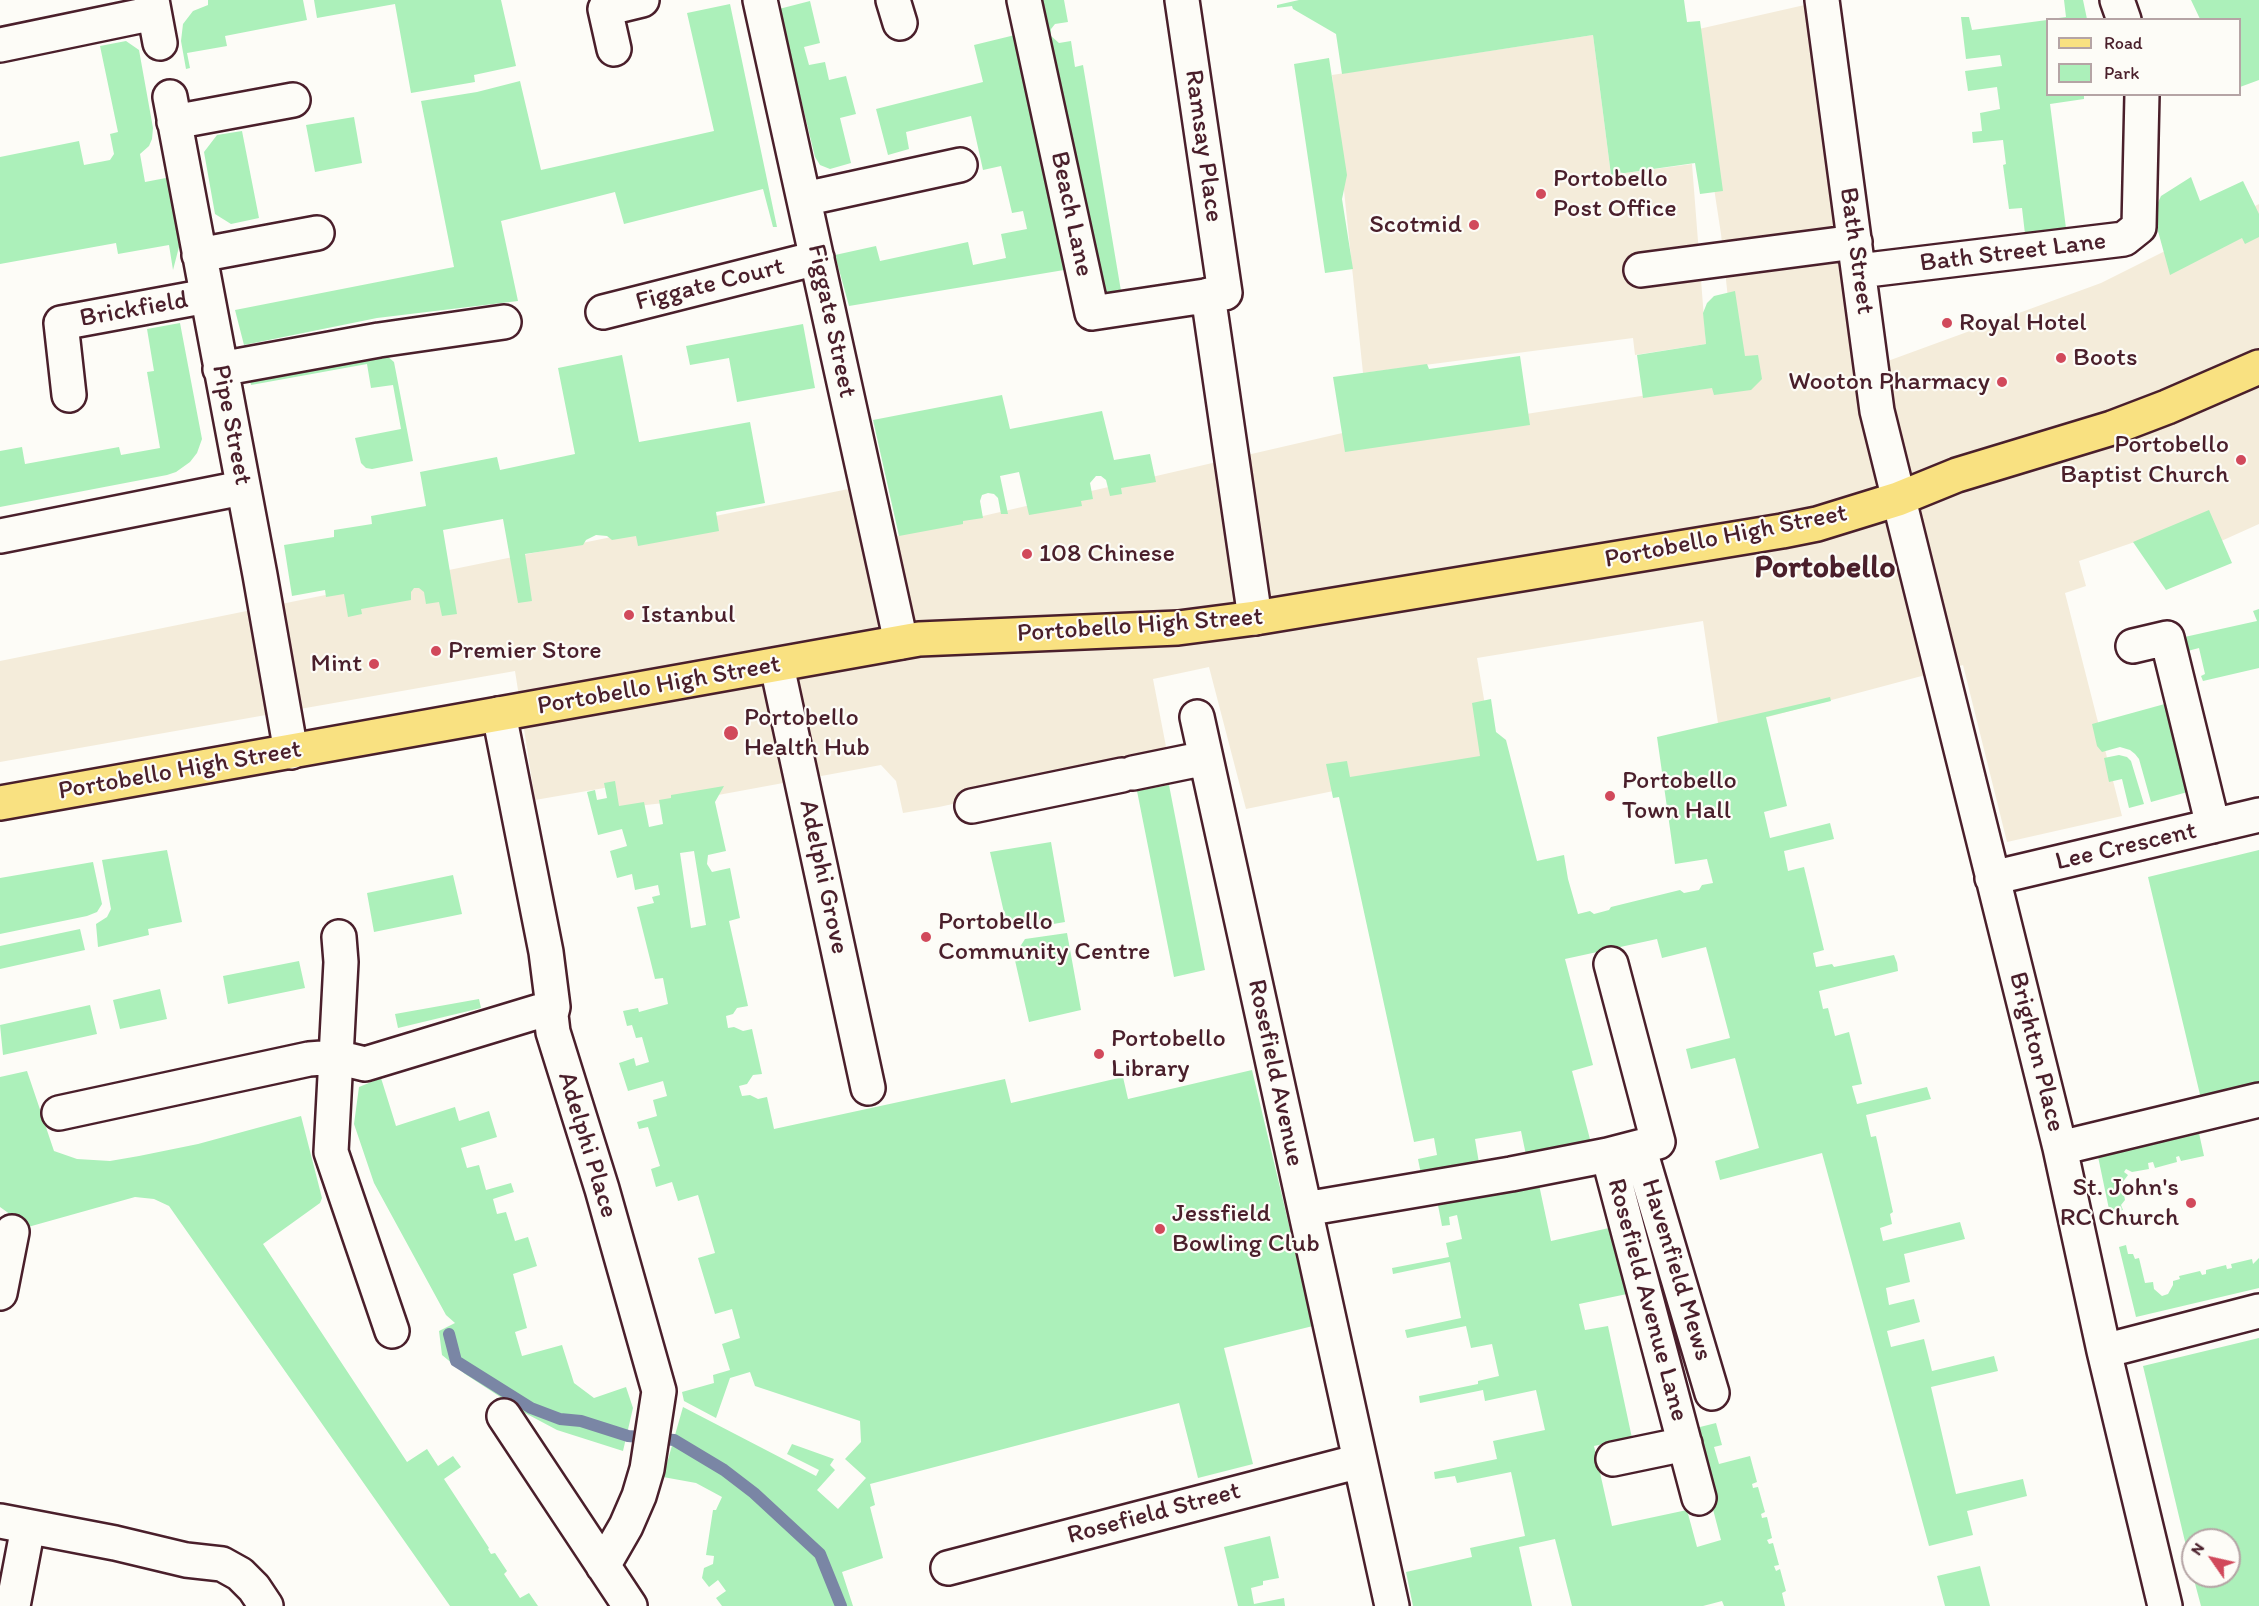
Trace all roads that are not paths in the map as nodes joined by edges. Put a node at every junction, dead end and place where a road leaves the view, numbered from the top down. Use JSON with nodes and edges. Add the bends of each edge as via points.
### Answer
{"nodes":[{"id":1,"x":642,"y":0,"type":"edge"},
{"id":2,"x":760,"y":0,"type":"edge"},
{"id":3,"x":1024,"y":0,"type":"edge"},
{"id":4,"x":1182,"y":0,"type":"edge"},
{"id":5,"x":1822,"y":0,"type":"edge"},
{"id":6,"x":2117,"y":0,"type":"edge"},
{"id":7,"x":2123,"y":18,"type":"edge"},
{"id":8,"x":155,"y":19,"type":"edge"},
{"id":9,"x":0,"y":45,"type":"edge"},
{"id":10,"x":614,"y":50,"type":"dead end"},
{"id":11,"x":2142,"y":96,"type":"edge"},
{"id":12,"x":293,"y":100,"type":"dead end"},
{"id":13,"x":960,"y":165,"type":"dead end"},
{"id":14,"x":804,"y":199,"type":"junction"},
{"id":15,"x":317,"y":233,"type":"dead end"},
{"id":16,"x":199,"y":255,"type":"junction"},
{"id":17,"x":1857,"y":257,"type":"junction"},
{"id":18,"x":817,"y":258,"type":"junction"},
{"id":19,"x":1641,"y":270,"type":"dead end"},
{"id":20,"x":1216,"y":294,"type":"junction"},
{"id":21,"x":207,"y":296,"type":"junction"},
{"id":22,"x":603,"y":312,"type":"dead end"},
{"id":23,"x":504,"y":322,"type":"dead end"},
{"id":24,"x":2259,"y":367,"type":"edge"},
{"id":25,"x":220,"y":369,"type":"junction"},
{"id":26,"x":69,"y":395,"type":"dead end"},
{"id":27,"x":242,"y":488,"type":"junction"},
{"id":28,"x":1898,"y":500,"type":"junction"},
{"id":29,"x":0,"y":536,"type":"edge"},
{"id":30,"x":1255,"y":618,"type":"junction"},
{"id":31,"x":901,"y":642,"type":"junction"},
{"id":32,"x":2133,"y":646,"type":"dead end"},
{"id":33,"x":777,"y":666,"type":"junction"},
{"id":34,"x":498,"y":714,"type":"junction"},
{"id":35,"x":1197,"y":717,"type":"dead end"},
{"id":36,"x":291,"y":752,"type":"junction"},
{"id":37,"x":1206,"y":758,"type":"junction"},
{"id":38,"x":0,"y":803,"type":"edge"},
{"id":39,"x":972,"y":806,"type":"dead end"},
{"id":40,"x":2259,"y":815,"type":"edge"},
{"id":41,"x":2213,"y":826,"type":"junction"},
{"id":42,"x":1992,"y":878,"type":"junction"},
{"id":43,"x":339,"y":937,"type":"dead end"},
{"id":44,"x":1611,"y":964,"type":"dead end"},
{"id":45,"x":553,"y":1007,"type":"junction"},
{"id":46,"x":336,"y":1057,"type":"junction"},
{"id":47,"x":868,"y":1088,"type":"dead end"},
{"id":48,"x":2259,"y":1100,"type":"edge"},
{"id":49,"x":59,"y":1113,"type":"dead end"},
{"id":50,"x":1648,"y":1144,"type":"junction"},
{"id":51,"x":2060,"y":1148,"type":"junction"},
{"id":52,"x":1608,"y":1155,"type":"junction"},
{"id":53,"x":1305,"y":1209,"type":"junction"},
{"id":54,"x":12,"y":1232,"type":"dead end"},
{"id":55,"x":0,"y":1293,"type":"edge"},
{"id":56,"x":2259,"y":1311,"type":"edge"},
{"id":57,"x":392,"y":1331,"type":"dead end"},
{"id":58,"x":2104,"y":1352,"type":"junction"},
{"id":59,"x":1712,"y":1393,"type":"dead end"},
{"id":60,"x":504,"y":1416,"type":"dead end"},
{"id":61,"x":1686,"y":1444,"type":"junction"},
{"id":62,"x":1613,"y":1459,"type":"dead end"},
{"id":63,"x":1360,"y":1461,"type":"junction"},
{"id":64,"x":1699,"y":1498,"type":"dead end"},
{"id":65,"x":14,"y":1524,"type":"edge"},
{"id":66,"x":603,"y":1566,"type":"junction"},
{"id":67,"x":948,"y":1568,"type":"dead end"},
{"id":68,"x":2161,"y":1605,"type":"edge"},
{"id":69,"x":13,"y":1606,"type":"edge"},
{"id":70,"x":266,"y":1606,"type":"edge"},
{"id":71,"x":630,"y":1606,"type":"edge"},
{"id":72,"x":1392,"y":1606,"type":"edge"}],
"edges":[{"from":1,"to":10,"type":"street","via":[[605,9]]},
{"from":2,"to":14,"type":"street","name":"Figgate Street"},
{"from":3,"to":20,"type":"street","name":"Beach Lane","via":[[1092,313]]},
{"from":4,"to":20,"type":"street","name":"Ramsay Place"},
{"from":5,"to":17,"type":"street","name":"Bath Street"},
{"from":6,"to":7,"type":"street"},
{"from":8,"to":9,"type":"street"},
{"from":11,"to":17,"type":"street","name":"Bath Street Lane","via":[[2139,227],[2124,239]]},
{"from":12,"to":16,"type":"street","name":"Pipe Street","via":[[172,110]]},
{"from":13,"to":14,"type":"street"},
{"from":14,"to":18,"type":"street","name":"Figgate Street"},
{"from":15,"to":16,"type":"street"},
{"from":16,"to":21,"type":"street","name":"Pipe Street"},
{"from":17,"to":19,"type":"street"},
{"from":17,"to":28,"type":"street","name":"Bath Street","via":[[1877,411]]},
{"from":18,"to":22,"type":"street","name":"Figgate Court"},
{"from":18,"to":31,"type":"street","name":"Figgate Street"},
{"from":20,"to":30,"type":"street"},
{"from":21,"to":25,"type":"street","name":"Pipe Street"},
{"from":21,"to":26,"type":"street","name":"Brickfield","via":[[61,323]]},
{"from":23,"to":25,"type":"street"},
{"from":24,"to":28,"type":"main road","name":"Portobello High Street","via":[[2112,428],[1956,475]]},
{"from":25,"to":27,"type":"street","name":"Pipe Street"},
{"from":27,"to":29,"type":"street"},
{"from":27,"to":36,"type":"street","name":"Pipe Street"},
{"from":28,"to":30,"type":"main road","name":"Portobello High Street","via":[[1782,531]]},
{"from":28,"to":42,"type":"street","name":"Brighton Place"},
{"from":30,"to":31,"type":"main road","name":"Portobello High Street","via":[[1178,628]]},
{"from":31,"to":33,"type":"main road","name":"Portobello High Street"},
{"from":32,"to":41,"type":"street","via":[[2167,638]]},
{"from":33,"to":34,"type":"main road","name":"Portobello High Street"},
{"from":33,"to":47,"type":"street","name":"Adelphi Grove"},
{"from":34,"to":36,"type":"main road","name":"Portobello High Street"},
{"from":34,"to":45,"type":"street","name":"Adelphi Place","via":[[546,952]]},
{"from":35,"to":37,"type":"street","name":"Rosefield Avenue"},
{"from":36,"to":38,"type":"main road","name":"Portobello High Street"},
{"from":37,"to":39,"type":"street"},
{"from":37,"to":53,"type":"street","name":"Rosefield Avenue"},
{"from":40,"to":41,"type":"street","name":"Lee Crescent"},
{"from":41,"to":42,"type":"street","name":"Lee Crescent"},
{"from":42,"to":51,"type":"street","name":"Brighton Place"},
{"from":43,"to":46,"type":"street"},
{"from":44,"to":50,"type":"street"},
{"from":45,"to":46,"type":"street","via":[[365,1064]]},
{"from":45,"to":66,"type":"street","name":"Adelphi Place","via":[[553,1032],[659,1391],[639,1496],[627,1526]]},
{"from":46,"to":49,"type":"street","via":[[309,1059]]},
{"from":46,"to":57,"type":"street","via":[[331,1152]]},
{"from":48,"to":51,"type":"street"},
{"from":50,"to":52,"type":"street","name":"Rosefield Avenue Lane"},
{"from":50,"to":59,"type":"street","name":"Havenfield Mews"},
{"from":51,"to":58,"type":"street","name":"Brighton Place"},
{"from":52,"to":53,"type":"street","name":"Rosefield Avenue Lane"},
{"from":52,"to":61,"type":"street","name":"Rosefield Avenue Lane"},
{"from":53,"to":63,"type":"street","name":"Rosefield Avenue"},
{"from":54,"to":55,"type":"street"},
{"from":56,"to":58,"type":"street"},
{"from":58,"to":68,"type":"street","name":"Brighton Place"},
{"from":60,"to":66,"type":"street"},
{"from":61,"to":62,"type":"street","name":"Rosefield Avenue Lane"},
{"from":61,"to":64,"type":"street","name":"Rosefield Avenue Lane"},
{"from":63,"to":67,"type":"street","name":"Rosefield Street"},
{"from":63,"to":72,"type":"street","name":"Rosefield Avenue"},
{"from":65,"to":69,"type":"street"},
{"from":65,"to":70,"type":"street","via":[[222,1564],[240,1574]]},
{"from":66,"to":71,"type":"street"}]}
